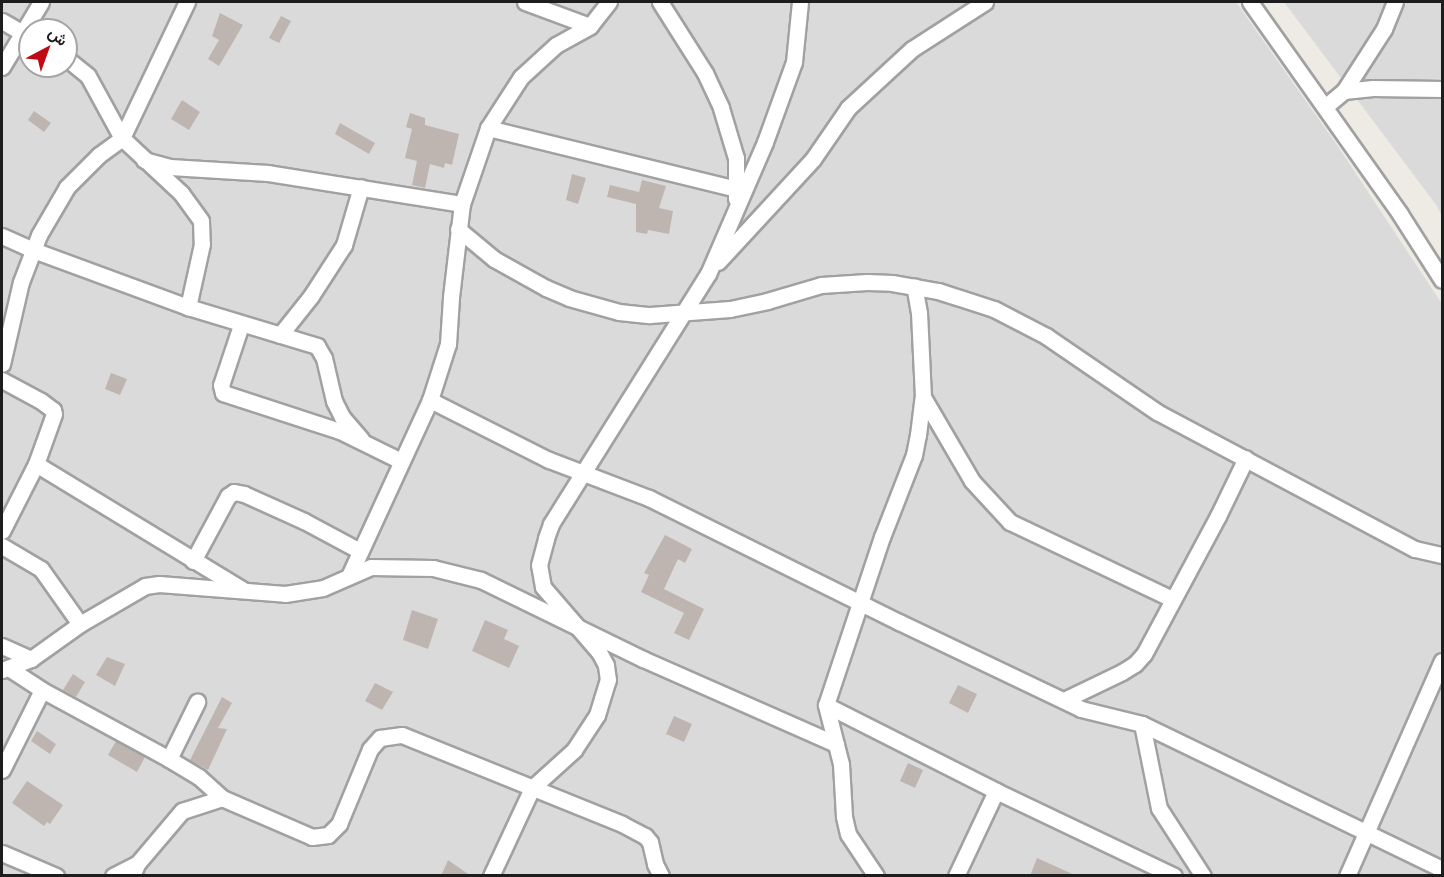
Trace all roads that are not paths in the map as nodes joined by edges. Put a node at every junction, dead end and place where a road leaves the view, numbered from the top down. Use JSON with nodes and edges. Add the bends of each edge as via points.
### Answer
{"nodes":[{"id":1,"x":41,"y":2,"type":"edge"},
{"id":2,"x":187,"y":2,"type":"edge"},
{"id":3,"x":525,"y":2,"type":"edge"},
{"id":4,"x":609,"y":2,"type":"edge"},
{"id":5,"x":660,"y":2,"type":"edge"},
{"id":6,"x":800,"y":2,"type":"edge"},
{"id":7,"x":985,"y":2,"type":"edge"},
{"id":8,"x":1250,"y":2,"type":"edge"},
{"id":9,"x":1395,"y":2,"type":"edge"},
{"id":10,"x":34,"y":18,"type":"edge"},
{"id":11,"x":2,"y":21,"type":"edge"},
{"id":12,"x":590,"y":26,"type":"junction"},
{"id":13,"x":18,"y":30,"type":"edge"},
{"id":14,"x":18,"y":45,"type":"edge"},
{"id":15,"x":2,"y":67,"type":"edge"},
{"id":16,"x":78,"y":68,"type":"edge"},
{"id":17,"x":1443,"y":89,"type":"edge"},
{"id":18,"x":1344,"y":91,"type":"junction"},
{"id":19,"x":1326,"y":106,"type":"junction"},
{"id":20,"x":488,"y":128,"type":"junction"},
{"id":21,"x":122,"y":138,"type":"junction"},
{"id":22,"x":144,"y":160,"type":"junction"},
{"id":23,"x":361,"y":187,"type":"junction"},
{"id":24,"x":736,"y":189,"type":"junction"},
{"id":25,"x":462,"y":204,"type":"junction"},
{"id":26,"x":736,"y":208,"type":"junction"},
{"id":27,"x":458,"y":229,"type":"junction"},
{"id":28,"x":2,"y":236,"type":"edge"},
{"id":29,"x":33,"y":250,"type":"junction"},
{"id":30,"x":708,"y":274,"type":"junction"},
{"id":31,"x":1443,"y":280,"type":"edge"},
{"id":32,"x":914,"y":286,"type":"junction"},
{"id":33,"x":189,"y":307,"type":"junction"},
{"id":34,"x":682,"y":313,"type":"junction"},
{"id":35,"x":242,"y":325,"type":"junction"},
{"id":36,"x":280,"y":335,"type":"junction"},
{"id":37,"x":2,"y":364,"type":"edge"},
{"id":38,"x":2,"y":380,"type":"edge"},
{"id":39,"x":924,"y":397,"type":"junction"},
{"id":40,"x":430,"y":400,"type":"junction"},
{"id":41,"x":361,"y":439,"type":"junction"},
{"id":42,"x":1246,"y":458,"type":"junction"},
{"id":43,"x":401,"y":461,"type":"junction"},
{"id":44,"x":36,"y":464,"type":"junction"},
{"id":45,"x":584,"y":473,"type":"junction"},
{"id":46,"x":2,"y":531,"type":"edge"},
{"id":47,"x":2,"y":546,"type":"edge"},
{"id":48,"x":360,"y":551,"type":"junction"},
{"id":49,"x":1443,"y":555,"type":"edge"},
{"id":50,"x":192,"y":561,"type":"junction"},
{"id":51,"x":350,"y":574,"type":"junction"},
{"id":52,"x":248,"y":593,"type":"junction"},
{"id":53,"x":1172,"y":599,"type":"junction"},
{"id":54,"x":860,"y":603,"type":"junction"},
{"id":55,"x":80,"y":624,"type":"junction"},
{"id":56,"x":583,"y":630,"type":"junction"},
{"id":57,"x":2,"y":646,"type":"edge"},
{"id":58,"x":31,"y":659,"type":"junction"},
{"id":59,"x":1443,"y":661,"type":"edge"},
{"id":60,"x":6,"y":669,"type":"edge"},
{"id":61,"x":42,"y":690,"type":"junction"},
{"id":62,"x":1064,"y":700,"type":"junction"},
{"id":63,"x":197,"y":702,"type":"dead end"},
{"id":64,"x":826,"y":705,"type":"junction"},
{"id":65,"x":1142,"y":724,"type":"junction"},
{"id":66,"x":836,"y":744,"type":"junction"},
{"id":67,"x":169,"y":759,"type":"junction"},
{"id":68,"x":2,"y":770,"type":"edge"},
{"id":69,"x":532,"y":788,"type":"junction"},
{"id":70,"x":996,"y":792,"type":"junction"},
{"id":71,"x":222,"y":798,"type":"junction"},
{"id":72,"x":1365,"y":832,"type":"junction"},
{"id":73,"x":3,"y":857,"type":"edge"},
{"id":74,"x":1443,"y":869,"type":"edge"},
{"id":75,"x":135,"y":870,"type":"edge"},
{"id":76,"x":56,"y":876,"type":"edge"},
{"id":77,"x":113,"y":876,"type":"edge"},
{"id":78,"x":491,"y":876,"type":"edge"},
{"id":79,"x":661,"y":876,"type":"edge"},
{"id":80,"x":876,"y":876,"type":"edge"},
{"id":81,"x":956,"y":876,"type":"edge"},
{"id":82,"x":1174,"y":876,"type":"edge"},
{"id":83,"x":1203,"y":876,"type":"edge"},
{"id":84,"x":1347,"y":876,"type":"edge"}],
"edges":[{"from":1,"to":10,"type":"street"},
{"from":2,"to":21,"type":"street"},
{"from":3,"to":12,"type":"street"},
{"from":4,"to":12,"type":"street"},
{"from":5,"to":24,"type":"street","via":[[713,87],[736,158]]},
{"from":6,"to":26,"type":"street","via":[[794,62]]},
{"from":7,"to":30,"type":"street","via":[[912,49],[848,108],[813,159]]},
{"from":8,"to":19,"type":"street"},
{"from":9,"to":18,"type":"street","via":[[1384,29]]},
{"from":11,"to":13,"type":"street"},
{"from":12,"to":20,"type":"street","via":[[556,45],[521,77]]},
{"from":14,"to":15,"type":"street"},
{"from":16,"to":21,"type":"street","via":[[88,76]]},
{"from":17,"to":18,"type":"street"},
{"from":18,"to":19,"type":"street"},
{"from":19,"to":31,"type":"street"},
{"from":20,"to":24,"type":"street"},
{"from":20,"to":25,"type":"street"},
{"from":21,"to":22,"type":"street"},
{"from":21,"to":29,"type":"street","via":[[67,188]]},
{"from":22,"to":23,"type":"street","via":[[170,167],[268,173]]},
{"from":22,"to":33,"type":"street","via":[[181,193],[201,221],[202,244]]},
{"from":23,"to":25,"type":"street"},
{"from":23,"to":36,"type":"street","via":[[344,245]]},
{"from":24,"to":26,"type":"street"},
{"from":25,"to":27,"type":"street"},
{"from":26,"to":30,"type":"street"},
{"from":27,"to":34,"type":"street","via":[[494,259],[568,298],[619,312]]},
{"from":27,"to":40,"type":"street","via":[[448,345]]},
{"from":28,"to":29,"type":"street"},
{"from":29,"to":33,"type":"street"},
{"from":29,"to":37,"type":"street","via":[[21,282]]},
{"from":30,"to":34,"type":"street"},
{"from":32,"to":34,"type":"street","via":[[867,282],[821,285],[730,309]]},
{"from":32,"to":39,"type":"street"},
{"from":32,"to":42,"type":"street","via":[[994,309],[1046,336],[1157,412]]},
{"from":33,"to":35,"type":"street"},
{"from":34,"to":45,"type":"street"},
{"from":35,"to":36,"type":"street"},
{"from":35,"to":41,"type":"street","via":[[221,385],[223,393]]},
{"from":36,"to":41,"type":"street","via":[[310,343],[322,352],[334,401]]},
{"from":38,"to":44,"type":"street","via":[[53,410]]},
{"from":39,"to":53,"type":"street","via":[[972,481],[1010,522]]},
{"from":39,"to":54,"type":"street","via":[[914,455]]},
{"from":40,"to":43,"type":"street"},
{"from":40,"to":45,"type":"street","via":[[549,460]]},
{"from":41,"to":43,"type":"street"},
{"from":42,"to":49,"type":"street","via":[[1415,549]]},
{"from":42,"to":53,"type":"street"},
{"from":43,"to":48,"type":"street"},
{"from":44,"to":46,"type":"street"},
{"from":44,"to":50,"type":"street"},
{"from":45,"to":54,"type":"street","via":[[649,498]]},
{"from":45,"to":56,"type":"street","via":[[552,524],[539,565],[543,587]]},
{"from":47,"to":55,"type":"street","via":[[41,569]]},
{"from":48,"to":50,"type":"street","via":[[304,521],[234,492],[228,496]]},
{"from":48,"to":51,"type":"street"},
{"from":50,"to":52,"type":"street"},
{"from":51,"to":52,"type":"street","via":[[323,588],[285,594]]},
{"from":51,"to":56,"type":"street","via":[[371,567],[433,568],[481,580]]},
{"from":52,"to":55,"type":"street","via":[[165,584],[145,586]]},
{"from":53,"to":62,"type":"street","via":[[1148,648],[1135,664]]},
{"from":54,"to":62,"type":"street"},
{"from":54,"to":64,"type":"street"},
{"from":55,"to":58,"type":"street"},
{"from":56,"to":66,"type":"street"},
{"from":56,"to":69,"type":"street","via":[[606,665],[604,698],[574,750]]},
{"from":57,"to":58,"type":"street"},
{"from":58,"to":60,"type":"street"},
{"from":59,"to":72,"type":"street"},
{"from":60,"to":61,"type":"street"},
{"from":61,"to":67,"type":"street"},
{"from":61,"to":68,"type":"street"},
{"from":62,"to":65,"type":"street"},
{"from":63,"to":67,"type":"street"},
{"from":64,"to":66,"type":"street"},
{"from":64,"to":70,"type":"street"},
{"from":65,"to":72,"type":"street"},
{"from":65,"to":83,"type":"street","via":[[1159,808]]},
{"from":66,"to":80,"type":"street","via":[[848,834]]},
{"from":67,"to":71,"type":"street","via":[[199,777]]},
{"from":69,"to":71,"type":"street","via":[[402,735],[380,738],[370,749],[339,824],[328,835],[312,837]]},
{"from":69,"to":78,"type":"street"},
{"from":69,"to":79,"type":"street","via":[[645,836],[651,842]]},
{"from":70,"to":81,"type":"street"},
{"from":70,"to":82,"type":"street"},
{"from":71,"to":75,"type":"street","via":[[182,811]]},
{"from":72,"to":74,"type":"street"},
{"from":72,"to":84,"type":"street"},
{"from":73,"to":76,"type":"street"},
{"from":75,"to":77,"type":"street"}]}
